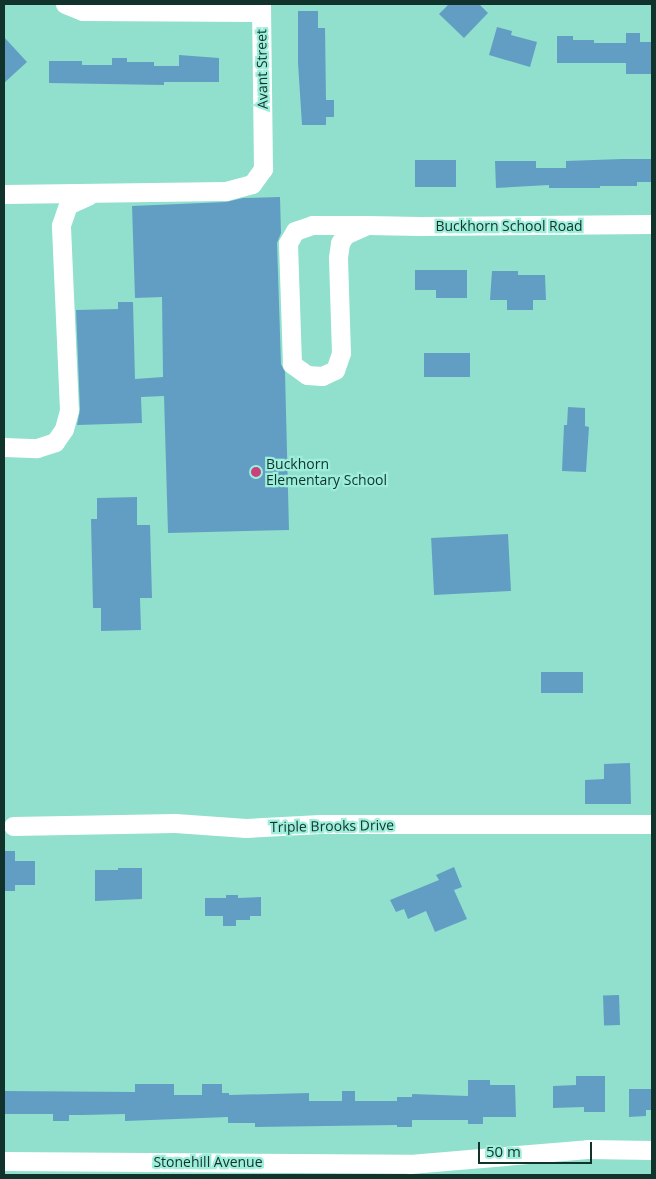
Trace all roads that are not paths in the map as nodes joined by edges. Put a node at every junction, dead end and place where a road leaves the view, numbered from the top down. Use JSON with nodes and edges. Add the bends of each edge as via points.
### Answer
{"nodes":[{"id":1,"x":65,"y":4,"type":"edge"},
{"id":2,"x":261,"y":8,"type":"edge"},
{"id":3,"x":97,"y":192,"type":"junction"},
{"id":4,"x":4,"y":194,"type":"edge"},
{"id":5,"x":652,"y":224,"type":"edge"},
{"id":6,"x":367,"y":225,"type":"junction"},
{"id":7,"x":4,"y":447,"type":"edge"},
{"id":8,"x":652,"y":824,"type":"edge"},
{"id":9,"x":13,"y":826,"type":"dead end"},
{"id":10,"x":652,"y":1150,"type":"edge"},
{"id":11,"x":4,"y":1161,"type":"edge"}],
"edges":[{"from":1,"to":2,"type":"street","via":[[82,11]]},
{"from":2,"to":3,"type":"street","name":"Avant Street","via":[[263,169],[252,184],[226,191]]},
{"from":3,"to":4,"type":"street","name":"Avant Street"},
{"from":3,"to":7,"type":"street","via":[[68,205],[61,225],[69,410],[64,429],[55,442],[37,448]]},
{"from":5,"to":6,"type":"street","name":"Buckhorn School Road"},
{"from":6,"to":6,"type":"street","name":"Buckhorn School Road","via":[[312,225],[295,231],[288,243],[292,364],[307,375],[322,376],[335,370],[342,353],[340,243],[345,235]]},
{"from":8,"to":9,"type":"street","name":"Triple Brooks Drive","via":[[320,824],[246,828],[175,823]]},
{"from":10,"to":11,"type":"street","name":"Stonehill Avenue","via":[[587,1149],[410,1164]]}]}
